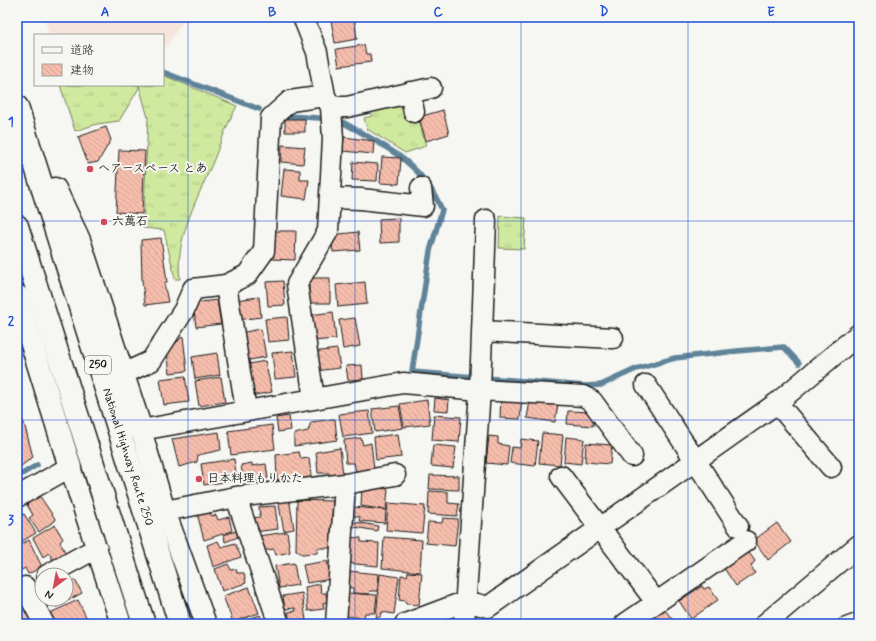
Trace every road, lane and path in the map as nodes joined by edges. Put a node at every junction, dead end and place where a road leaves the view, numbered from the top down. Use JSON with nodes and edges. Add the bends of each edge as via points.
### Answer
{"nodes":[{"id":1,"x":304,"y":17,"type":"edge"},
{"id":2,"x":431,"y":88,"type":"dead end"},
{"id":3,"x":410,"y":92,"type":"junction"},
{"id":4,"x":328,"y":102,"type":"junction"},
{"id":5,"x":17,"y":106,"type":"edge"},
{"id":6,"x":414,"y":112,"type":"dead end"},
{"id":7,"x":421,"y":188,"type":"dead end"},
{"id":8,"x":330,"y":198,"type":"junction"},
{"id":9,"x":486,"y":220,"type":"dead end"},
{"id":10,"x":17,"y":226,"type":"edge"},
{"id":11,"x":226,"y":285,"type":"junction"},
{"id":12,"x":17,"y":296,"type":"edge"},
{"id":13,"x":482,"y":331,"type":"junction"},
{"id":14,"x":613,"y":338,"type":"dead end"},
{"id":15,"x":857,"y":339,"type":"edge"},
{"id":16,"x":123,"y":374,"type":"junction"},
{"id":17,"x":481,"y":384,"type":"junction"},
{"id":18,"x":646,"y":385,"type":"dead end"},
{"id":19,"x":314,"y":399,"type":"junction"},
{"id":20,"x":777,"y":403,"type":"junction"},
{"id":21,"x":246,"y":410,"type":"junction"},
{"id":22,"x":141,"y":430,"type":"junction"},
{"id":23,"x":632,"y":456,"type":"dead end"},
{"id":24,"x":696,"y":461,"type":"junction"},
{"id":25,"x":70,"y":467,"type":"junction"},
{"id":26,"x":831,"y":467,"type":"dead end"},
{"id":27,"x":395,"y":476,"type":"dead end"},
{"id":28,"x":561,"y":476,"type":"dead end"},
{"id":29,"x":345,"y":484,"type":"junction"},
{"id":30,"x":17,"y":497,"type":"edge"},
{"id":31,"x":236,"y":497,"type":"junction"},
{"id":32,"x":165,"y":512,"type":"junction"},
{"id":33,"x":600,"y":529,"type":"junction"},
{"id":34,"x":859,"y":545,"type":"edge"},
{"id":35,"x":97,"y":548,"type":"junction"},
{"id":36,"x":62,"y":567,"type":"edge"},
{"id":37,"x":28,"y":586,"type":"edge"},
{"id":38,"x":466,"y":601,"type":"junction"},
{"id":39,"x":656,"y":602,"type":"junction"},
{"id":40,"x":859,"y":618,"type":"edge"},
{"id":41,"x":44,"y":624,"type":"edge"},
{"id":42,"x":121,"y":624,"type":"edge"},
{"id":43,"x":144,"y":624,"type":"edge"},
{"id":44,"x":180,"y":624,"type":"edge"},
{"id":45,"x":206,"y":624,"type":"edge"},
{"id":46,"x":279,"y":624,"type":"edge"},
{"id":47,"x":336,"y":624,"type":"edge"},
{"id":48,"x":405,"y":624,"type":"edge"},
{"id":49,"x":464,"y":624,"type":"edge"},
{"id":50,"x":625,"y":624,"type":"edge"},
{"id":51,"x":765,"y":624,"type":"edge"},
{"id":52,"x":843,"y":624,"type":"edge"}],
"edges":[{"from":1,"to":4,"type":"street","via":[[317,52]]},
{"from":2,"to":3,"type":"street"},
{"from":3,"to":4,"type":"street","via":[[347,107]]},
{"from":3,"to":6,"type":"street"},
{"from":4,"to":8,"type":"street","via":[[334,139]]},
{"from":4,"to":11,"type":"street","via":[[290,102],[271,118],[264,251],[247,275]]},
{"from":5,"to":16,"type":"highway","via":[[79,240]]},
{"from":5,"to":44,"type":"highway","name":"National Highway Route 250","number":"250"},
{"from":7,"to":8,"type":"street","via":[[423,206]]},
{"from":8,"to":19,"type":"street","via":[[328,231],[297,284]]},
{"from":9,"to":13,"type":"street","via":[[478,244]]},
{"from":10,"to":43,"type":"highway"},
{"from":11,"to":16,"type":"street","via":[[193,289],[184,310],[151,362]]},
{"from":11,"to":21,"type":"street"},
{"from":12,"to":25,"type":"highway"},
{"from":13,"to":14,"type":"street"},
{"from":13,"to":17,"type":"street"},
{"from":15,"to":20,"type":"street"},
{"from":16,"to":22,"type":"highway"},
{"from":17,"to":19,"type":"street","via":[[403,383]]},
{"from":17,"to":23,"type":"street","via":[[583,396],[592,401]]},
{"from":17,"to":38,"type":"street"},
{"from":18,"to":24,"type":"street"},
{"from":19,"to":21,"type":"street"},
{"from":20,"to":24,"type":"street"},
{"from":20,"to":26,"type":"street"},
{"from":21,"to":22,"type":"street"},
{"from":22,"to":32,"type":"street"},
{"from":24,"to":33,"type":"street"},
{"from":24,"to":39,"type":"street","via":[[742,534]]},
{"from":25,"to":30,"type":"street"},
{"from":25,"to":35,"type":"street"},
{"from":27,"to":29,"type":"street"},
{"from":28,"to":33,"type":"street"},
{"from":29,"to":31,"type":"street"},
{"from":29,"to":47,"type":"street"},
{"from":31,"to":32,"type":"street"},
{"from":31,"to":46,"type":"street"},
{"from":32,"to":45,"type":"street"},
{"from":33,"to":38,"type":"street","via":[[488,606]]},
{"from":33,"to":39,"type":"street"},
{"from":34,"to":51,"type":"street"},
{"from":35,"to":36,"type":"street"},
{"from":35,"to":42,"type":"street"},
{"from":37,"to":41,"type":"street"},
{"from":38,"to":48,"type":"street"},
{"from":38,"to":49,"type":"street"},
{"from":39,"to":50,"type":"street"},
{"from":40,"to":52,"type":"lane"}]}
